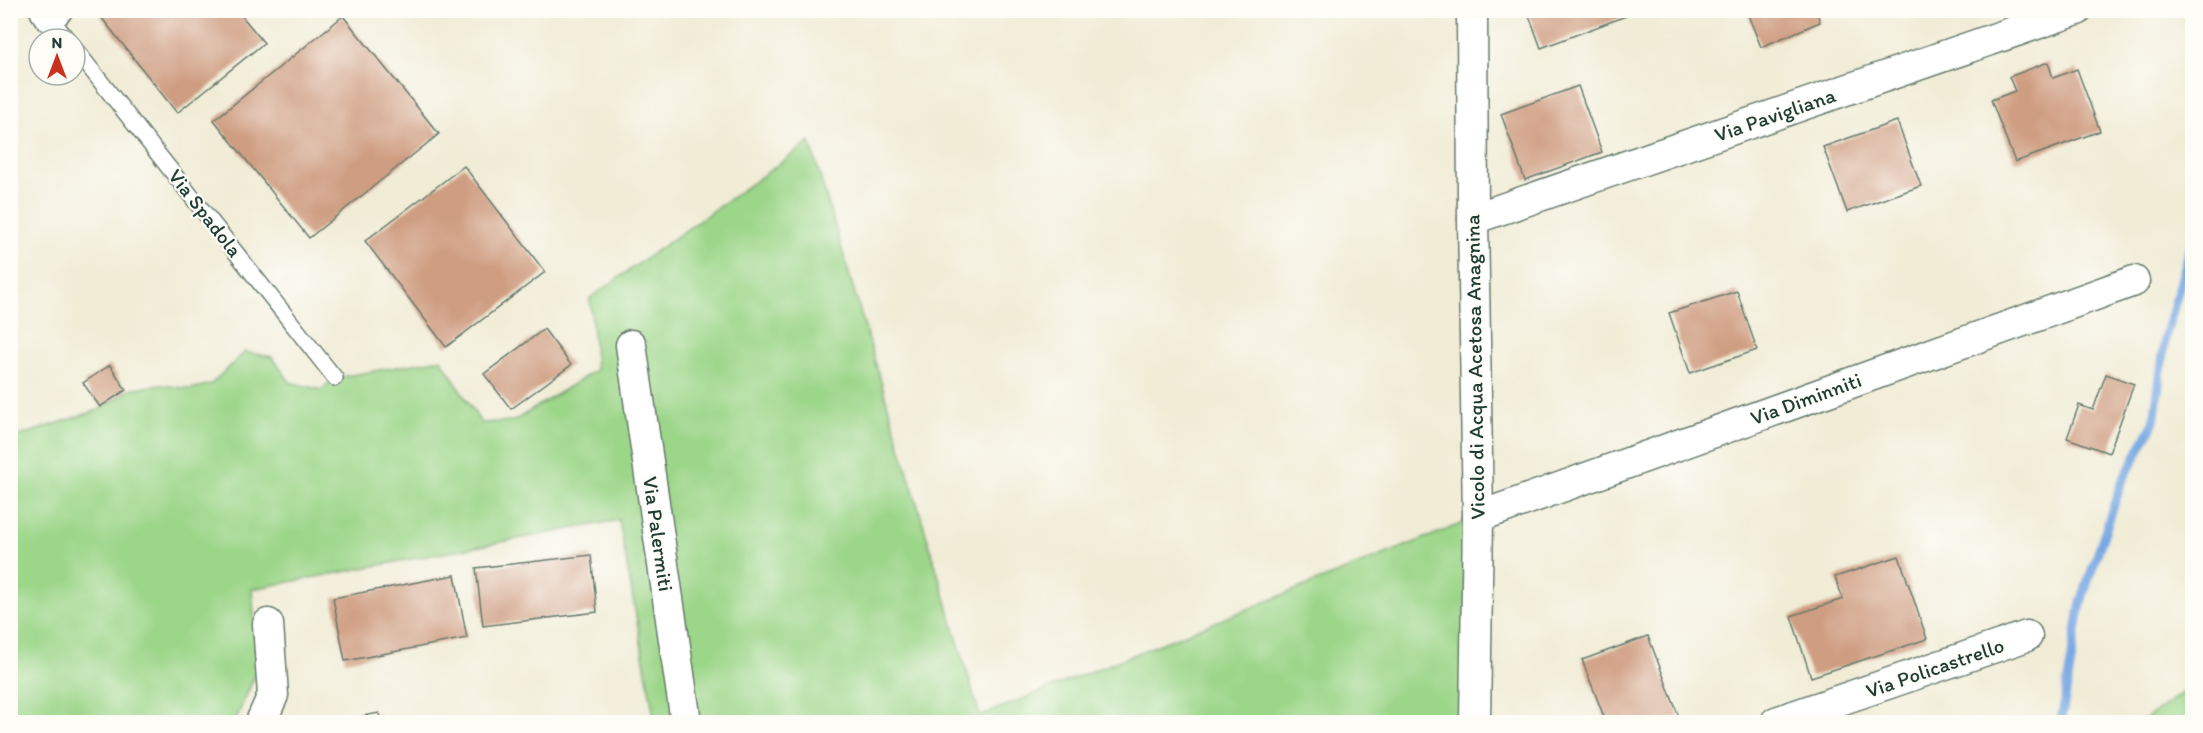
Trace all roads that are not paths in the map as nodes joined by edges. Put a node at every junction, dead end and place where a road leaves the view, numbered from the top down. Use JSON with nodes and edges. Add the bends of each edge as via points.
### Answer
{"nodes":[{"id":1,"x":1472,"y":10,"type":"edge"},
{"id":2,"x":2077,"y":10,"type":"edge"},
{"id":3,"x":87,"y":64,"type":"edge"},
{"id":4,"x":1473,"y":219,"type":"junction"},
{"id":5,"x":2134,"y":281,"type":"dead end"},
{"id":6,"x":631,"y":345,"type":"dead end"},
{"id":7,"x":335,"y":378,"type":"dead end"},
{"id":8,"x":1478,"y":517,"type":"junction"},
{"id":9,"x":268,"y":624,"type":"dead end"},
{"id":10,"x":2027,"y":636,"type":"dead end"},
{"id":11,"x":261,"y":723,"type":"edge"},
{"id":12,"x":686,"y":723,"type":"edge"},
{"id":13,"x":1475,"y":723,"type":"edge"},
{"id":14,"x":1776,"y":723,"type":"edge"}],
"edges":[{"from":1,"to":4,"type":"street","name":"Vicolo di Acqua Acetosa Anagnina"},
{"from":2,"to":4,"type":"street","name":"Via Pavigliana"},
{"from":3,"to":7,"type":"lane","name":"Via Spadola"},
{"from":4,"to":8,"type":"street","name":"Vicolo di Acqua Acetosa Anagnina"},
{"from":5,"to":8,"type":"street","name":"Via Diminniti"},
{"from":6,"to":12,"type":"street","name":"Via Palermiti"},
{"from":8,"to":13,"type":"street","name":"Vicolo di Acqua Acetosa Anagnina"},
{"from":9,"to":11,"type":"street","via":[[273,695]]},
{"from":10,"to":14,"type":"street","name":"Via Policastrello"}]}
